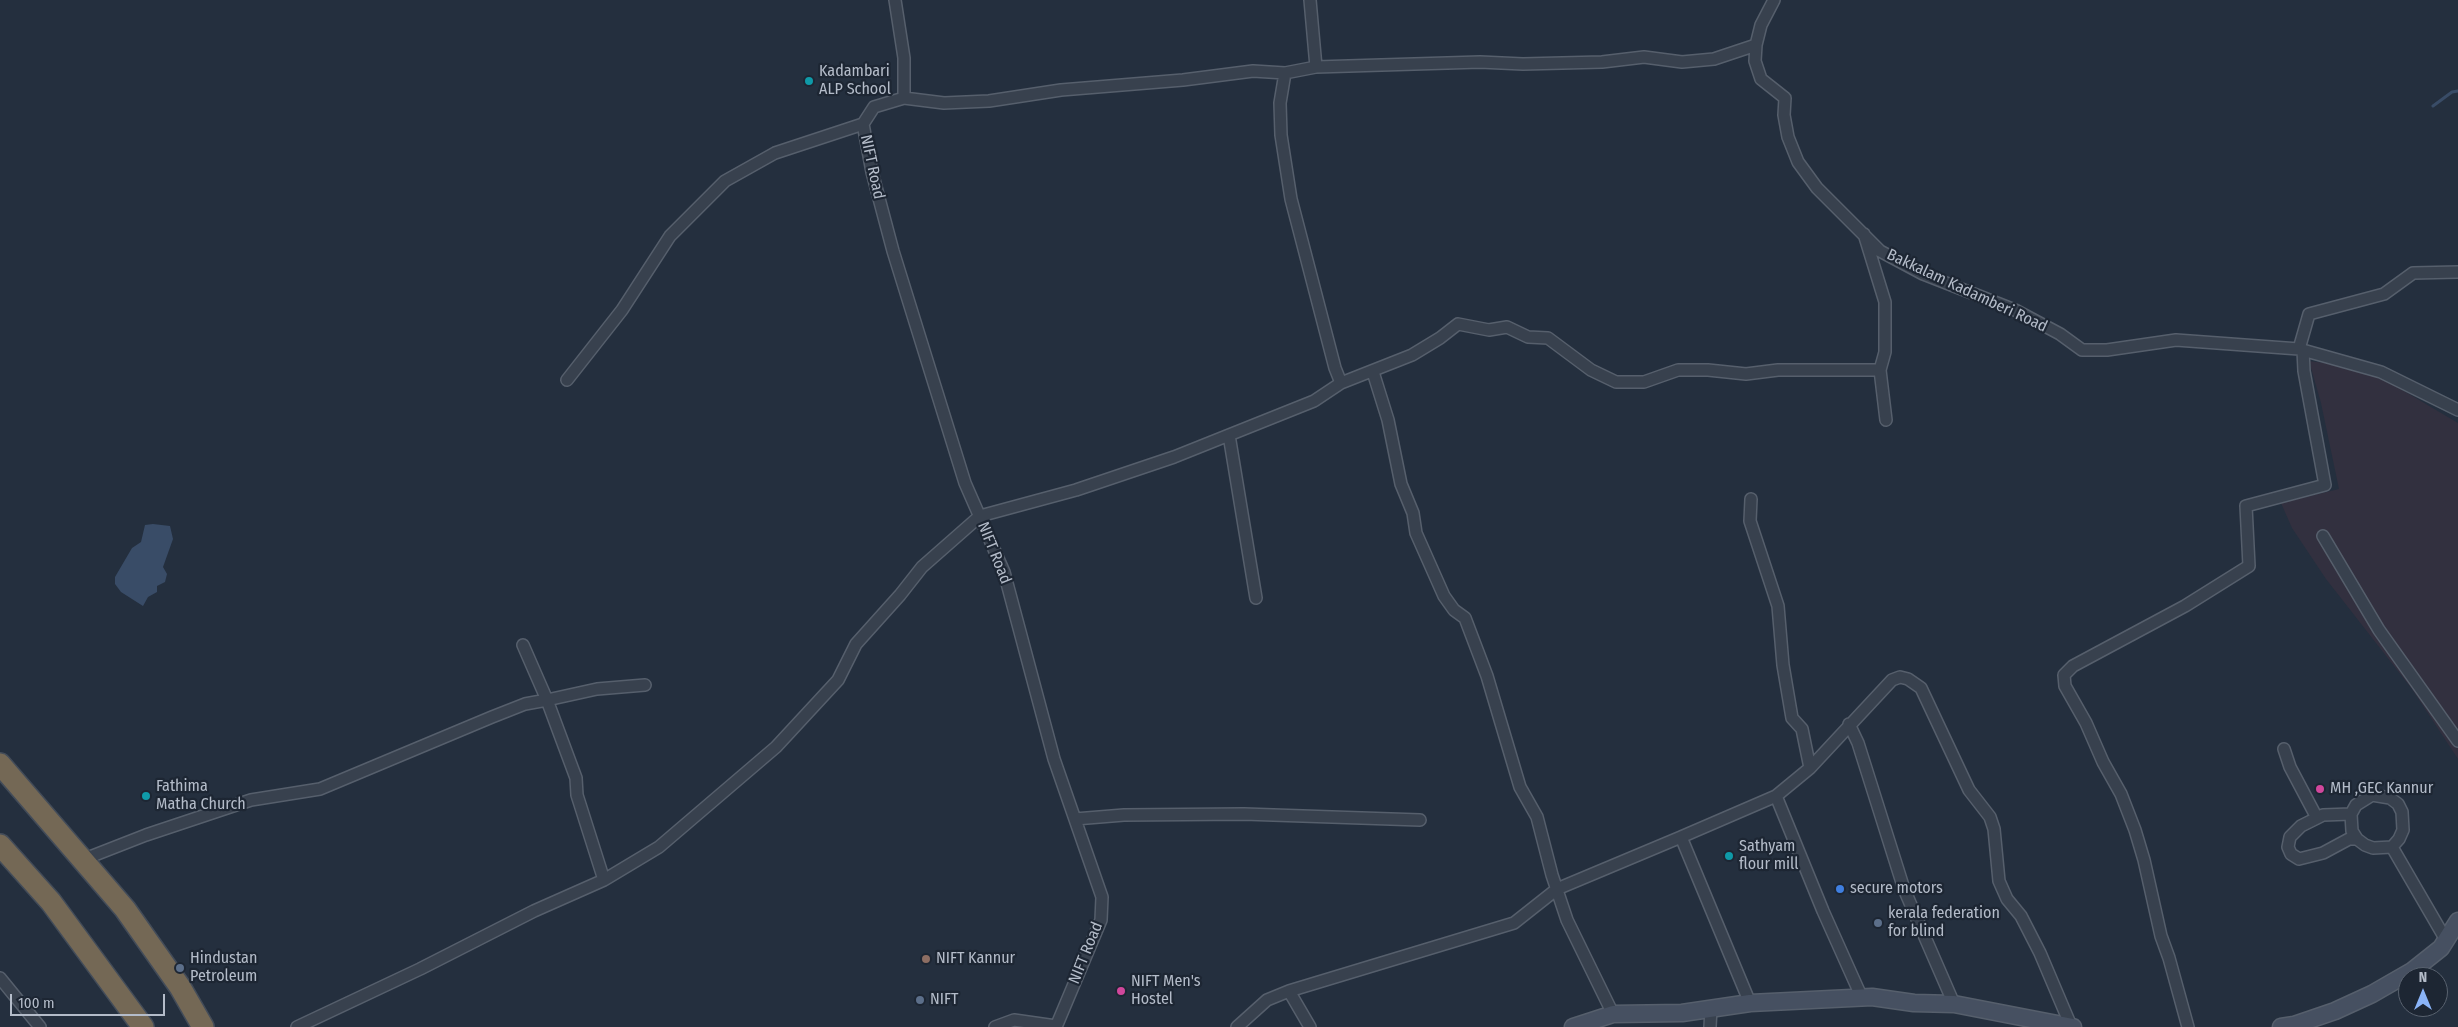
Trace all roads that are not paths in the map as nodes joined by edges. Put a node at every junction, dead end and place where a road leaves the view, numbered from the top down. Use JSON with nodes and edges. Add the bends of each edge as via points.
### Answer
{"nodes":[{"id":1,"x":895,"y":0,"type":"edge"},
{"id":2,"x":1310,"y":0,"type":"edge"},
{"id":3,"x":1774,"y":0,"type":"edge"},
{"id":4,"x":1756,"y":46,"type":"junction"},
{"id":5,"x":1316,"y":67,"type":"junction"},
{"id":6,"x":1286,"y":73,"type":"junction"},
{"id":7,"x":904,"y":98,"type":"junction"},
{"id":8,"x":863,"y":124,"type":"junction"},
{"id":9,"x":1864,"y":234,"type":"junction"},
{"id":10,"x":2458,"y":272,"type":"edge"},
{"id":11,"x":2301,"y":350,"type":"junction"},
{"id":12,"x":1880,"y":370,"type":"junction"},
{"id":13,"x":1372,"y":372,"type":"junction"},
{"id":14,"x":568,"y":380,"type":"dead end"},
{"id":15,"x":1341,"y":383,"type":"junction"},
{"id":16,"x":2458,"y":410,"type":"edge"},
{"id":17,"x":1886,"y":420,"type":"dead end"},
{"id":18,"x":1228,"y":435,"type":"junction"},
{"id":19,"x":1751,"y":499,"type":"dead end"},
{"id":20,"x":980,"y":516,"type":"junction"},
{"id":21,"x":2323,"y":536,"type":"dead end"},
{"id":22,"x":1256,"y":598,"type":"dead end"},
{"id":23,"x":523,"y":645,"type":"dead end"},
{"id":24,"x":645,"y":685,"type":"dead end"},
{"id":25,"x":548,"y":700,"type":"junction"},
{"id":26,"x":1848,"y":724,"type":"junction"},
{"id":27,"x":2458,"y":741,"type":"edge"},
{"id":28,"x":2284,"y":749,"type":"dead end"},
{"id":29,"x":0,"y":764,"type":"edge"},
{"id":30,"x":1810,"y":768,"type":"junction"},
{"id":31,"x":1776,"y":796,"type":"junction"},
{"id":32,"x":2352,"y":814,"type":"junction"},
{"id":33,"x":2317,"y":818,"type":"junction"},
{"id":34,"x":1075,"y":819,"type":"junction"},
{"id":35,"x":1420,"y":820,"type":"dead end"},
{"id":36,"x":1681,"y":837,"type":"junction"},
{"id":37,"x":2357,"y":839,"type":"junction"},
{"id":38,"x":0,"y":845,"type":"edge"},
{"id":39,"x":2392,"y":846,"type":"junction"},
{"id":40,"x":82,"y":860,"type":"junction"},
{"id":41,"x":604,"y":880,"type":"junction"},
{"id":42,"x":1557,"y":889,"type":"junction"},
{"id":43,"x":2458,"y":921,"type":"edge"},
{"id":44,"x":2446,"y":940,"type":"junction"},
{"id":45,"x":0,"y":978,"type":"edge"},
{"id":46,"x":1289,"y":991,"type":"junction"},
{"id":47,"x":1862,"y":998,"type":"junction"},
{"id":48,"x":1750,"y":1003,"type":"junction"},
{"id":49,"x":1954,"y":1004,"type":"junction"},
{"id":50,"x":1711,"y":1008,"type":"junction"},
{"id":51,"x":1613,"y":1014,"type":"junction"},
{"id":52,"x":40,"y":1027,"type":"edge"},
{"id":53,"x":143,"y":1027,"type":"edge"},
{"id":54,"x":203,"y":1027,"type":"edge"},
{"id":55,"x":297,"y":1027,"type":"edge"},
{"id":56,"x":995,"y":1027,"type":"edge"},
{"id":57,"x":1056,"y":1027,"type":"edge"},
{"id":58,"x":1237,"y":1027,"type":"edge"},
{"id":59,"x":1310,"y":1027,"type":"edge"},
{"id":60,"x":1573,"y":1027,"type":"edge"},
{"id":61,"x":1710,"y":1027,"type":"edge"},
{"id":62,"x":2072,"y":1027,"type":"edge"},
{"id":63,"x":2188,"y":1027,"type":"edge"},
{"id":64,"x":2281,"y":1027,"type":"edge"}],
"edges":[{"from":1,"to":7,"type":"street","via":[[904,58]]},
{"from":2,"to":5,"type":"street"},
{"from":3,"to":4,"type":"street","name":"Bakkalam Kadamberi Road","via":[[1761,25]]},
{"from":4,"to":5,"type":"street","via":[[1714,59],[1682,62],[1644,58],[1602,62]]},
{"from":4,"to":9,"type":"street","name":"Bakkalam Kadamberi Road","via":[[1755,61],[1761,79],[1785,98],[1788,137],[1798,162],[1817,188]]},
{"from":5,"to":6,"type":"street"},
{"from":6,"to":7,"type":"street","via":[[1253,71],[1061,90],[989,101],[944,103]]},
{"from":6,"to":15,"type":"street","via":[[1280,103],[1281,135],[1291,199]]},
{"from":7,"to":8,"type":"street","name":"NIFT Road","via":[[874,107]]},
{"from":8,"to":14,"type":"street","via":[[775,153],[725,181],[670,236],[622,310]]},
{"from":8,"to":20,"type":"street","name":"NIFT Road","via":[[893,251],[965,483]]},
{"from":9,"to":11,"type":"street","name":"Bakkalam Kadamberi Road","via":[[1880,251],[1923,274],[2015,310],[2082,350],[2107,350],[2176,340]]},
{"from":9,"to":12,"type":"street","via":[[1885,302],[1885,352]]},
{"from":10,"to":11,"type":"street","via":[[2413,273],[2384,294],[2309,314]]},
{"from":11,"to":16,"type":"street","name":"Bakkalam Kadamberi Road","via":[[2381,372]]},
{"from":11,"to":63,"type":"street","via":[[2326,485],[2246,506],[2249,566],[2185,606],[2073,666],[2064,675],[2064,686],[2121,794],[2135,830],[2160,936]]},
{"from":12,"to":13,"type":"street","via":[[1778,370],[1746,374],[1678,370],[1644,382],[1616,382],[1591,370],[1548,338],[1528,337],[1507,328],[1489,330],[1458,324],[1412,355]]},
{"from":12,"to":17,"type":"street"},
{"from":13,"to":15,"type":"street"},
{"from":13,"to":42,"type":"street","via":[[1388,420],[1401,484],[1413,513],[1416,533],[1444,596],[1465,618],[1487,676],[1520,787],[1537,816]]},
{"from":15,"to":18,"type":"street","via":[[1314,401]]},
{"from":18,"to":20,"type":"street","via":[[1094,484]]},
{"from":18,"to":22,"type":"street"},
{"from":19,"to":30,"type":"street","via":[[1750,521],[1778,606],[1792,718],[1802,729]]},
{"from":20,"to":34,"type":"street","name":"NIFT Road","via":[[1004,572],[1054,759]]},
{"from":20,"to":41,"type":"street","via":[[922,567],[856,644],[838,680],[776,747],[659,847]]},
{"from":21,"to":27,"type":"street","via":[[2379,630]]},
{"from":23,"to":25,"type":"street"},
{"from":24,"to":25,"type":"street","via":[[597,689]]},
{"from":25,"to":40,"type":"street","via":[[525,704],[320,789],[251,800]]},
{"from":25,"to":41,"type":"street","via":[[576,778],[577,794]]},
{"from":26,"to":30,"type":"street"},
{"from":26,"to":49,"type":"street","via":[[1858,743],[1904,889]]},
{"from":26,"to":62,"type":"street","via":[[1892,680],[1908,678],[1921,688],[1969,790],[1990,817],[1999,881],[2040,953]]},
{"from":28,"to":33,"type":"street"},
{"from":29,"to":40,"type":"highway"},
{"from":30,"to":31,"type":"street"},
{"from":31,"to":36,"type":"street"},
{"from":31,"to":47,"type":"street"},
{"from":32,"to":33,"type":"street"},
{"from":32,"to":37,"type":"street","via":[[2352,832]]},
{"from":32,"to":39,"type":"street","via":[[2356,805],[2372,795],[2390,798],[2398,804],[2403,830]]},
{"from":33,"to":37,"type":"street","via":[[2301,826],[2290,837],[2288,847],[2291,854],[2299,859],[2323,853],[2349,839]]},
{"from":34,"to":35,"type":"street","via":[[1124,815],[1244,814]]},
{"from":34,"to":57,"type":"street","name":"NIFT Road","via":[[1102,897],[1101,920]]},
{"from":36,"to":42,"type":"street"},
{"from":36,"to":48,"type":"street"},
{"from":37,"to":39,"type":"street","via":[[2373,848]]},
{"from":38,"to":53,"type":"highway","via":[[51,902]]},
{"from":39,"to":44,"type":"street"},
{"from":40,"to":54,"type":"highway","via":[[154,949]]},
{"from":41,"to":55,"type":"street"},
{"from":42,"to":46,"type":"street","via":[[1514,923]]},
{"from":42,"to":51,"type":"street","via":[[1567,920]]},
{"from":43,"to":44,"type":"main road"},
{"from":44,"to":64,"type":"main road","via":[[2441,948],[2412,971],[2372,994],[2335,1011]]},
{"from":45,"to":52,"type":"street"},
{"from":46,"to":58,"type":"street","via":[[1267,1000]]},
{"from":46,"to":59,"type":"street"},
{"from":47,"to":48,"type":"main road"},
{"from":47,"to":49,"type":"main road"},
{"from":48,"to":50,"type":"main road"},
{"from":49,"to":62,"type":"main road"},
{"from":50,"to":51,"type":"main road","via":[[1665,1014]]},
{"from":50,"to":61,"type":"street"},
{"from":51,"to":60,"type":"main road"},
{"from":56,"to":57,"type":"street","via":[[1014,1020]]}]}
